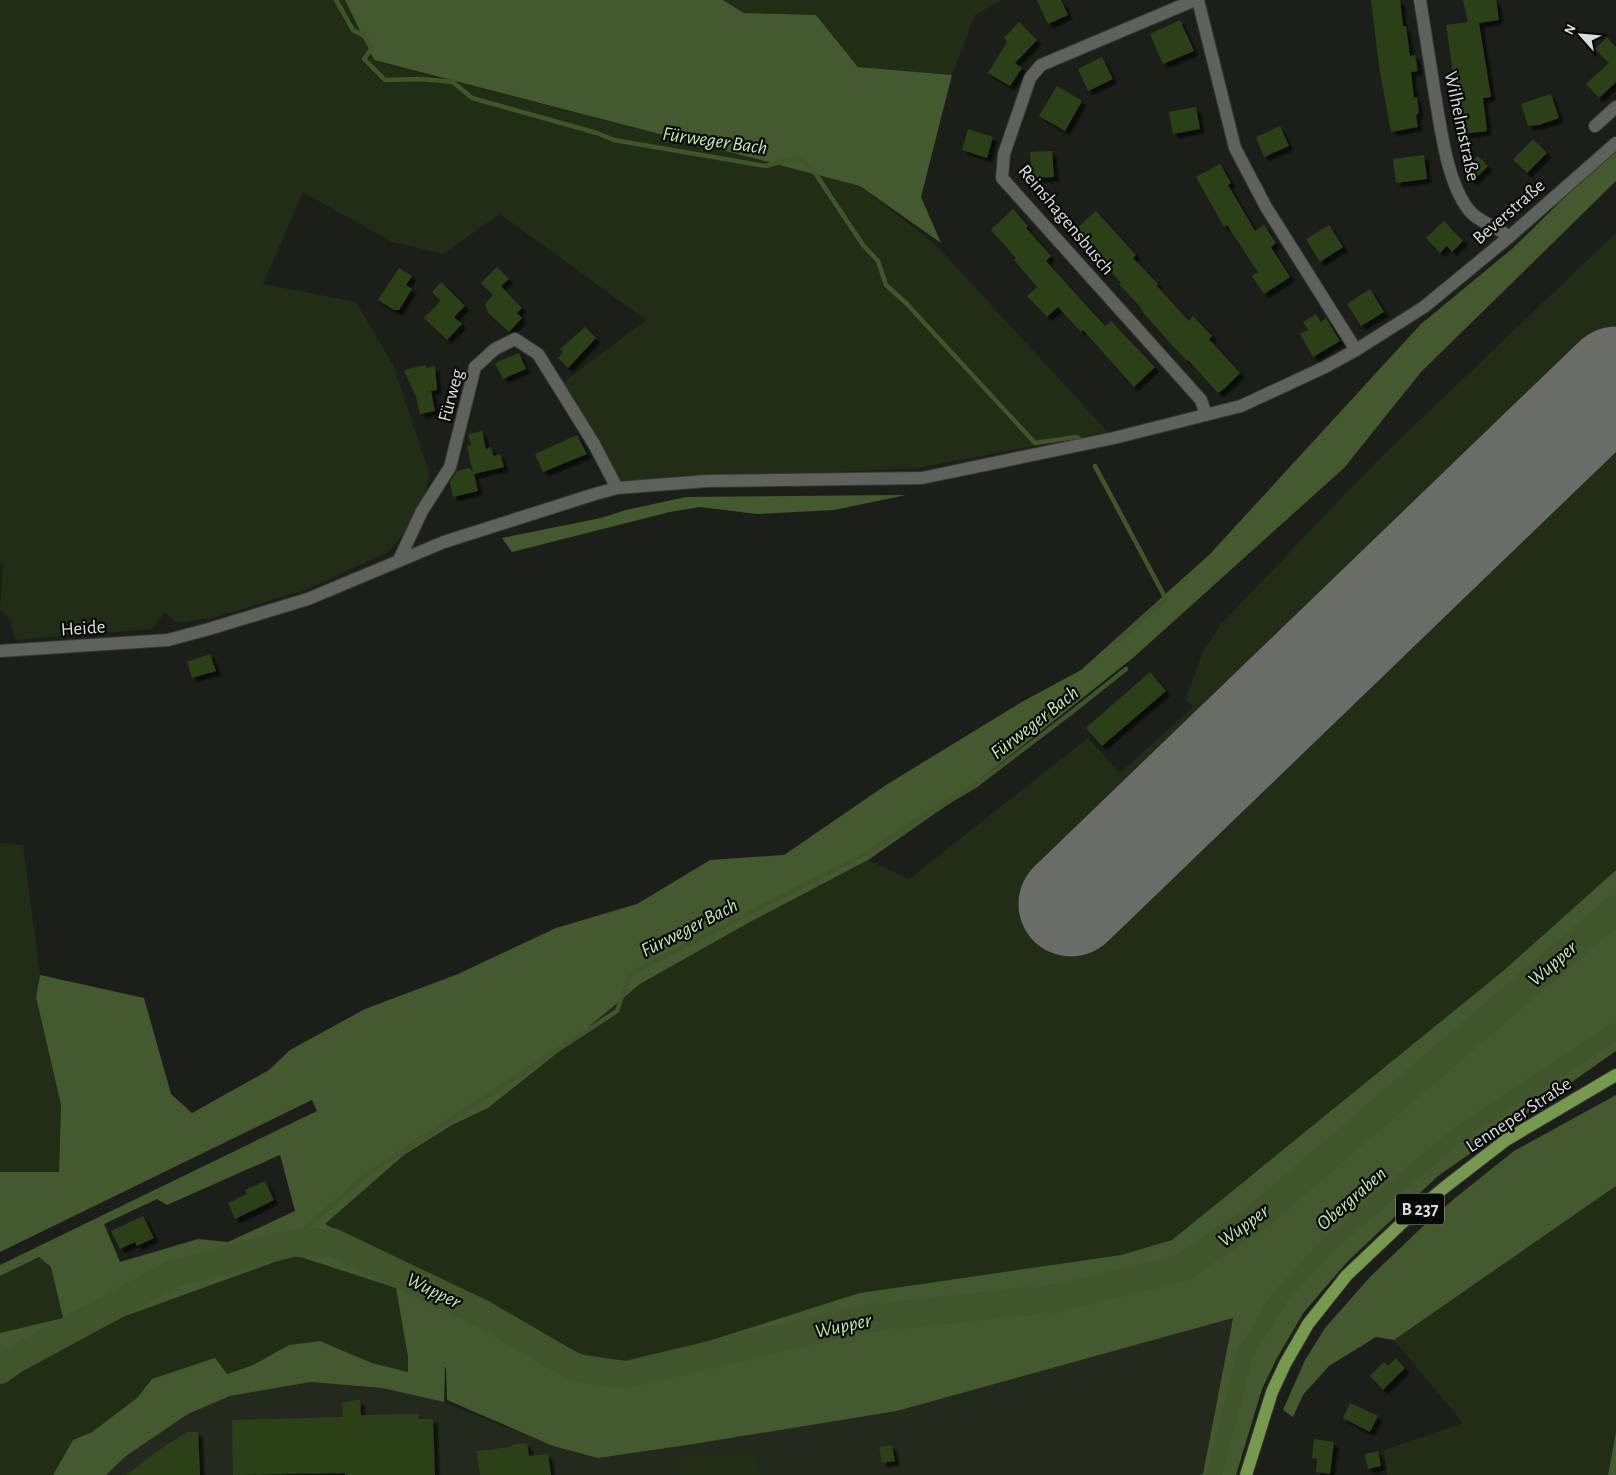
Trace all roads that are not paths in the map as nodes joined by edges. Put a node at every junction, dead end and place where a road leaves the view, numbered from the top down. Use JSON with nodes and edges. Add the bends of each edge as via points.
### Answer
{"nodes":[{"id":1,"x":1196,"y":0,"type":"edge"},
{"id":2,"x":1420,"y":0,"type":"edge"},
{"id":3,"x":1616,"y":107,"type":"edge"},
{"id":4,"x":1595,"y":126,"type":"dead end"},
{"id":5,"x":1616,"y":143,"type":"edge"},
{"id":6,"x":1509,"y":237,"type":"junction"},
{"id":7,"x":1356,"y":350,"type":"junction"},
{"id":8,"x":1206,"y":415,"type":"junction"},
{"id":9,"x":617,"y":488,"type":"junction"},
{"id":10,"x":399,"y":560,"type":"junction"},
{"id":11,"x":0,"y":651,"type":"edge"},
{"id":12,"x":1616,"y":1075,"type":"edge"},
{"id":13,"x":1246,"y":1475,"type":"edge"}],
"edges":[{"from":1,"to":7,"type":"street","name":"Reinshagensbusch","via":[[1235,148],[1266,207]]},
{"from":1,"to":8,"type":"street","name":"Reinshagensbusch","via":[[1041,66],[1030,78],[1004,154],[1002,178],[1201,400]]},
{"from":2,"to":6,"type":"street","name":"Wilhelmstraße","via":[[1443,142],[1457,192],[1469,211]]},
{"from":3,"to":4,"type":"street"},
{"from":5,"to":6,"type":"street","name":"Beverstraße"},
{"from":6,"to":7,"type":"street","name":"Beverstraße","via":[[1424,307]]},
{"from":7,"to":8,"type":"street","name":"Beverstraße","via":[[1241,406]]},
{"from":8,"to":9,"type":"street","name":"Beverstraße","via":[[1114,438],[922,478],[707,481]]},
{"from":9,"to":10,"type":"street","name":"Heide","via":[[444,542]]},
{"from":9,"to":10,"type":"street","name":"Fürweg","via":[[594,444],[538,354],[515,339],[495,349],[475,367],[450,467],[422,511]]},
{"from":10,"to":11,"type":"street","name":"Heide","via":[[308,599],[168,640]]},
{"from":12,"to":13,"type":"main road","name":"Lenneper Straße","number":"B 237","via":[[1506,1140],[1403,1222],[1347,1275],[1308,1324],[1285,1364],[1272,1392]]}]}
